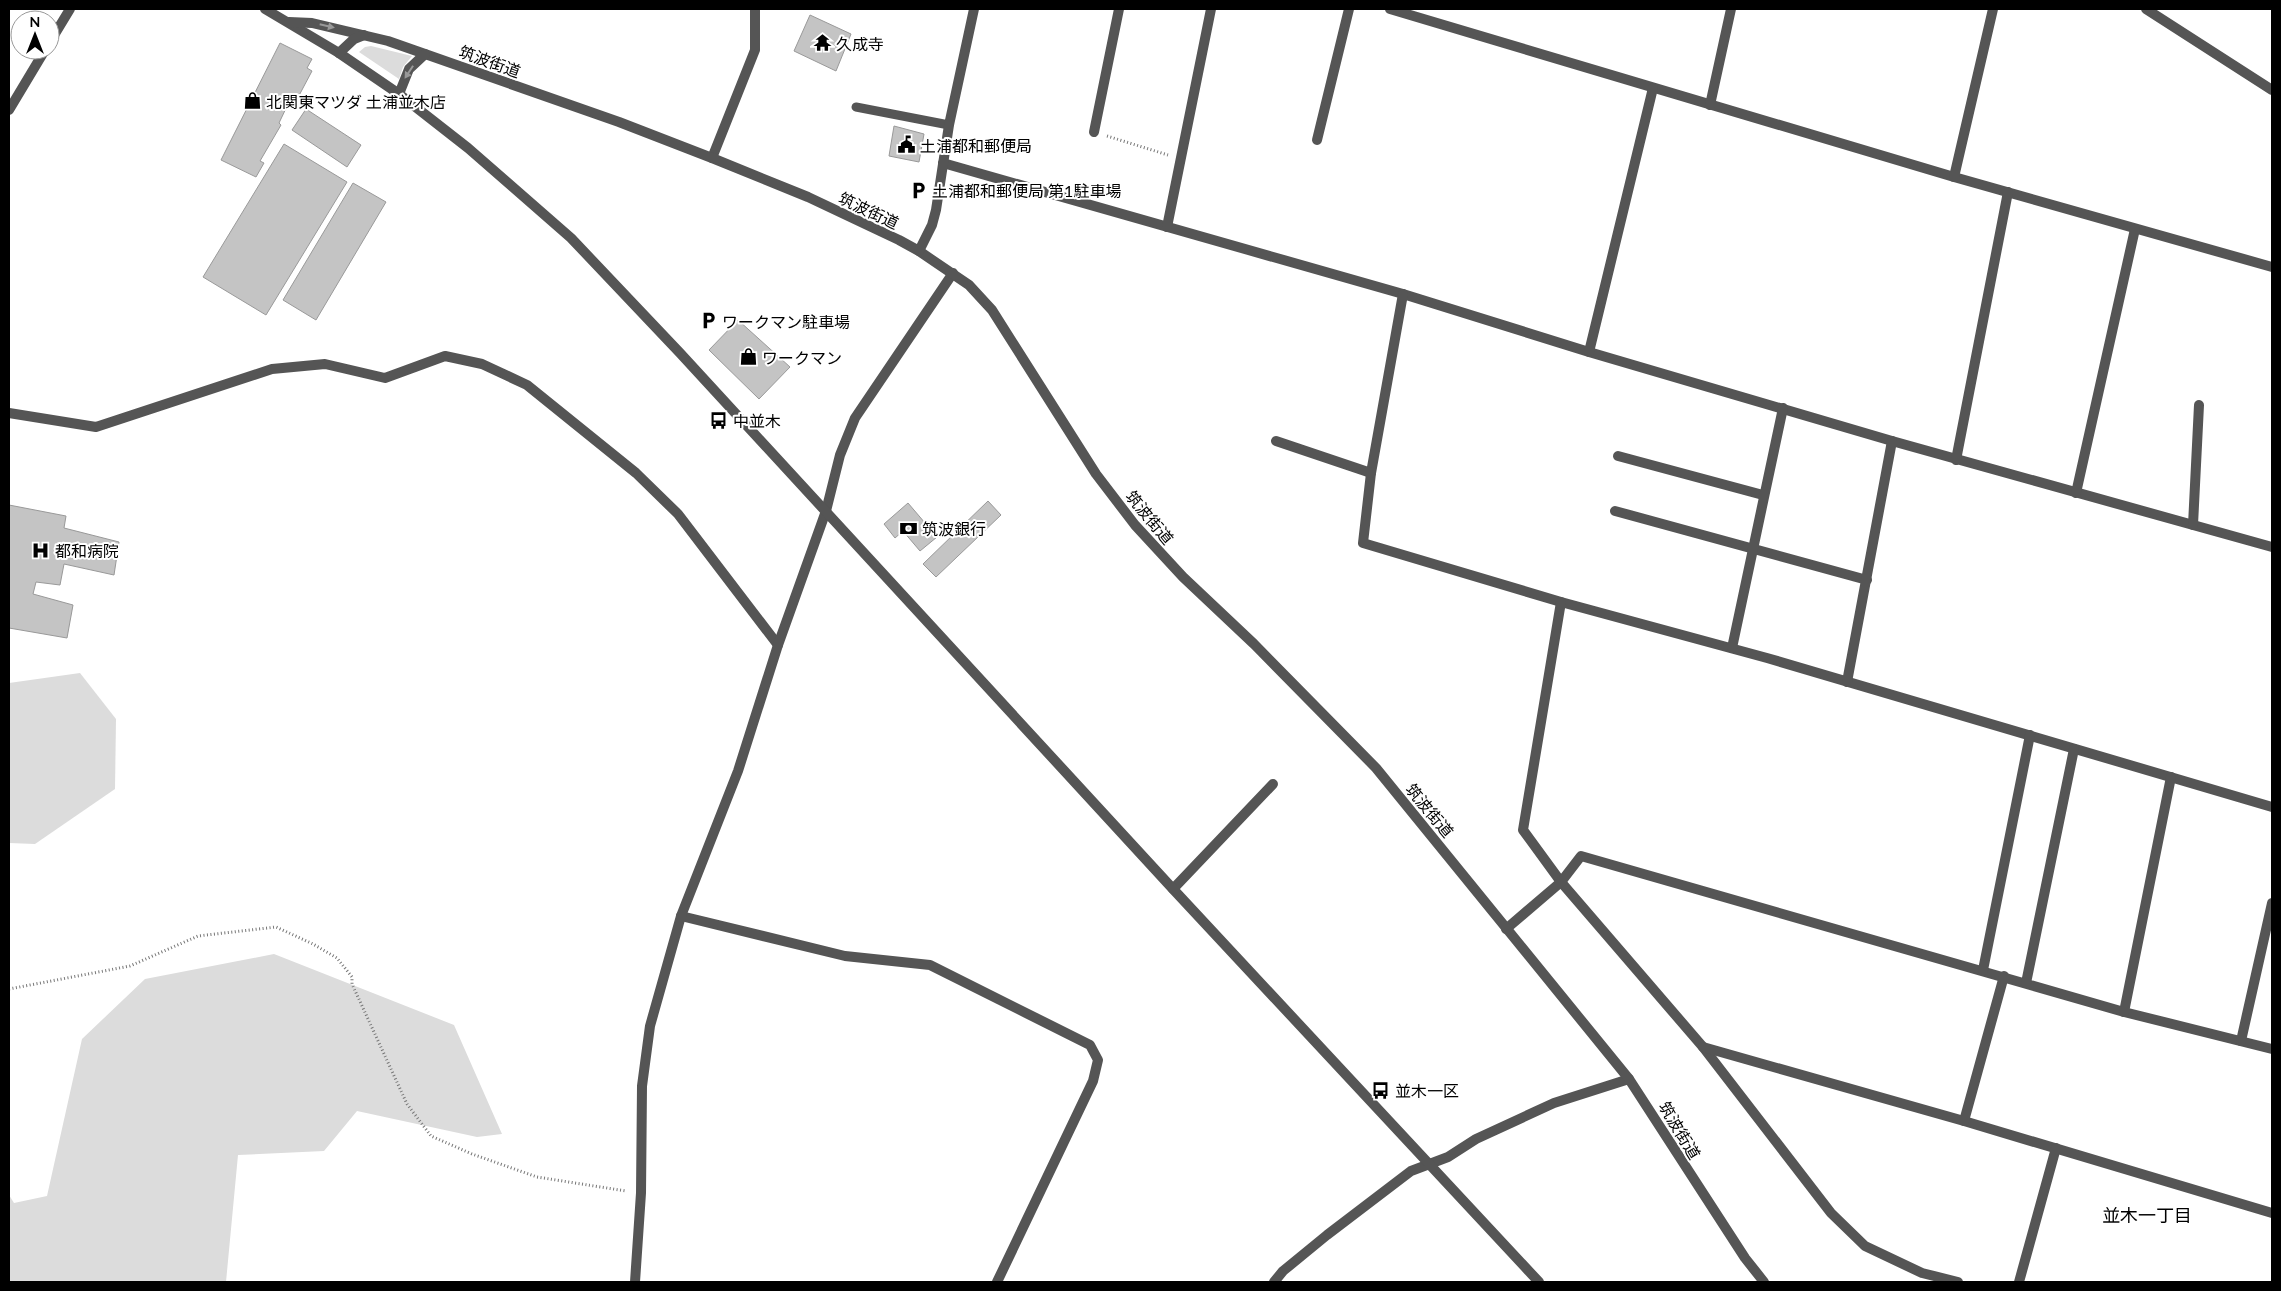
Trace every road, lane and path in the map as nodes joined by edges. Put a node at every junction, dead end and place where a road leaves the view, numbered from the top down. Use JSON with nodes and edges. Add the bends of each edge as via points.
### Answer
{"nodes":[{"id":1,"x":70,"y":9,"type":"edge"},
{"id":2,"x":265,"y":9,"type":"edge"},
{"id":3,"x":755,"y":9,"type":"edge"},
{"id":4,"x":974,"y":9,"type":"edge"},
{"id":5,"x":1119,"y":9,"type":"edge"},
{"id":6,"x":1211,"y":9,"type":"edge"},
{"id":7,"x":1349,"y":9,"type":"edge"},
{"id":8,"x":1390,"y":9,"type":"edge"},
{"id":9,"x":1731,"y":9,"type":"edge"},
{"id":10,"x":1993,"y":9,"type":"edge"},
{"id":11,"x":2146,"y":9,"type":"edge"},
{"id":12,"x":289,"y":22,"type":"junction"},
{"id":13,"x":60,"y":26,"type":"edge"},
{"id":14,"x":365,"y":35,"type":"junction"},
{"id":15,"x":340,"y":53,"type":"junction"},
{"id":16,"x":425,"y":54,"type":"junction"},
{"id":17,"x":39,"y":60,"type":"edge"},
{"id":18,"x":1652,"y":88,"type":"junction"},
{"id":19,"x":2272,"y":90,"type":"edge"},
{"id":20,"x":399,"y":94,"type":"junction"},
{"id":21,"x":1710,"y":105,"type":"junction"},
{"id":22,"x":856,"y":107,"type":"dead end"},
{"id":23,"x":9,"y":110,"type":"edge"},
{"id":24,"x":949,"y":125,"type":"junction"},
{"id":25,"x":1094,"y":132,"type":"joint"},
{"id":26,"x":1317,"y":140,"type":"dead end"},
{"id":27,"x":712,"y":158,"type":"junction"},
{"id":28,"x":1180,"y":159,"type":"junction"},
{"id":29,"x":943,"y":163,"type":"junction"},
{"id":30,"x":1954,"y":177,"type":"junction"},
{"id":31,"x":2008,"y":192,"type":"junction"},
{"id":32,"x":1167,"y":227,"type":"junction"},
{"id":33,"x":2135,"y":229,"type":"junction"},
{"id":34,"x":919,"y":251,"type":"junction"},
{"id":35,"x":2272,"y":267,"type":"edge"},
{"id":36,"x":953,"y":273,"type":"junction"},
{"id":37,"x":1403,"y":294,"type":"junction"},
{"id":38,"x":1589,"y":352,"type":"junction"},
{"id":39,"x":2199,"y":405,"type":"dead end"},
{"id":40,"x":1783,"y":408,"type":"junction"},
{"id":41,"x":9,"y":413,"type":"edge"},
{"id":42,"x":1276,"y":441,"type":"dead end"},
{"id":43,"x":1892,"y":441,"type":"junction"},
{"id":44,"x":1618,"y":456,"type":"dead end"},
{"id":45,"x":1956,"y":460,"type":"junction"},
{"id":46,"x":1371,"y":473,"type":"junction"},
{"id":47,"x":2076,"y":493,"type":"junction"},
{"id":48,"x":1763,"y":495,"type":"junction"},
{"id":49,"x":826,"y":511,"type":"junction"},
{"id":50,"x":1615,"y":511,"type":"dead end"},
{"id":51,"x":2193,"y":526,"type":"junction"},
{"id":52,"x":2272,"y":547,"type":"edge"},
{"id":53,"x":1752,"y":548,"type":"junction"},
{"id":54,"x":1867,"y":580,"type":"junction"},
{"id":55,"x":1561,"y":602,"type":"junction"},
{"id":56,"x":778,"y":645,"type":"junction"},
{"id":57,"x":1732,"y":648,"type":"junction"},
{"id":58,"x":1847,"y":682,"type":"junction"},
{"id":59,"x":2030,"y":735,"type":"junction"},
{"id":60,"x":2074,"y":749,"type":"junction"},
{"id":61,"x":2171,"y":777,"type":"junction"},
{"id":62,"x":1273,"y":784,"type":"dead end"},
{"id":63,"x":2272,"y":807,"type":"edge"},
{"id":64,"x":1561,"y":882,"type":"junction"},
{"id":65,"x":1173,"y":889,"type":"junction"},
{"id":66,"x":2272,"y":903,"type":"edge"},
{"id":67,"x":681,"y":916,"type":"junction"},
{"id":68,"x":1506,"y":929,"type":"junction"},
{"id":69,"x":1983,"y":970,"type":"junction"},
{"id":70,"x":2004,"y":976,"type":"junction"},
{"id":71,"x":2026,"y":983,"type":"junction"},
{"id":72,"x":9,"y":988,"type":"edge"},
{"id":73,"x":2124,"y":1012,"type":"junction"},
{"id":74,"x":2241,"y":1041,"type":"junction"},
{"id":75,"x":1703,"y":1047,"type":"junction"},
{"id":76,"x":2272,"y":1049,"type":"edge"},
{"id":77,"x":1629,"y":1078,"type":"junction"},
{"id":78,"x":1964,"y":1120,"type":"junction"},
{"id":79,"x":2056,"y":1148,"type":"junction"},
{"id":80,"x":1430,"y":1164,"type":"junction"},
{"id":81,"x":641,"y":1194,"type":"junction"},
{"id":82,"x":2272,"y":1213,"type":"edge"},
{"id":83,"x":1534,"y":1280,"type":"edge"},
{"id":84,"x":635,"y":1282,"type":"edge"},
{"id":85,"x":998,"y":1282,"type":"edge"},
{"id":86,"x":1274,"y":1282,"type":"edge"},
{"id":87,"x":1764,"y":1282,"type":"edge"},
{"id":88,"x":1958,"y":1282,"type":"edge"},
{"id":89,"x":2019,"y":1282,"type":"edge"}],
"edges":[{"from":1,"to":13,"type":"street"},
{"from":2,"to":12,"type":"street"},
{"from":3,"to":27,"type":"street","via":[[756,50]]},
{"from":4,"to":24,"type":"street"},
{"from":5,"to":25,"type":"street"},
{"from":6,"to":28,"type":"street"},
{"from":7,"to":26,"type":"street"},
{"from":8,"to":18,"type":"street"},
{"from":9,"to":21,"type":"street"},
{"from":10,"to":30,"type":"street"},
{"from":11,"to":19,"type":"street"},
{"from":12,"to":14,"type":"street","name":"筑波街道","one_way":true,"via":[[312,23]]},
{"from":12,"to":15,"type":"street"},
{"from":14,"to":15,"type":"street","via":[[354,39]]},
{"from":14,"to":16,"type":"street","name":"筑波街道"},
{"from":15,"to":20,"type":"street"},
{"from":16,"to":20,"type":"street","one_way":true,"via":[[409,69]]},
{"from":16,"to":27,"type":"street","name":"筑波街道"},
{"from":17,"to":23,"type":"street"},
{"from":18,"to":21,"type":"street"},
{"from":18,"to":38,"type":"street"},
{"from":20,"to":49,"type":"street","via":[[476,154],[571,238]]},
{"from":21,"to":30,"type":"street"},
{"from":22,"to":24,"type":"lane"},
{"from":24,"to":29,"type":"street"},
{"from":25,"to":28,"type":"path"},
{"from":27,"to":34,"type":"street","name":"筑波街道","via":[[808,197]]},
{"from":28,"to":32,"type":"street"},
{"from":29,"to":32,"type":"street"},
{"from":29,"to":34,"type":"street","via":[[932,225]]},
{"from":30,"to":31,"type":"street"},
{"from":31,"to":33,"type":"street"},
{"from":31,"to":45,"type":"street"},
{"from":32,"to":37,"type":"street"},
{"from":33,"to":35,"type":"street"},
{"from":33,"to":47,"type":"street"},
{"from":34,"to":36,"type":"street","name":"筑波街道"},
{"from":36,"to":49,"type":"street","via":[[855,418],[840,455]]},
{"from":36,"to":68,"type":"street","name":"筑波街道","via":[[992,310],[1096,474],[1135,525],[1183,577],[1376,768]]},
{"from":37,"to":38,"type":"street"},
{"from":37,"to":46,"type":"street"},
{"from":38,"to":40,"type":"street"},
{"from":39,"to":51,"type":"street"},
{"from":40,"to":43,"type":"street"},
{"from":40,"to":48,"type":"street"},
{"from":41,"to":56,"type":"street","via":[[96,427],[272,369],[325,364],[384,378],[445,356],[482,364],[527,385],[636,473],[678,514]]},
{"from":42,"to":46,"type":"street"},
{"from":43,"to":45,"type":"street"},
{"from":43,"to":54,"type":"street"},
{"from":44,"to":48,"type":"street"},
{"from":45,"to":47,"type":"street"},
{"from":46,"to":55,"type":"street","via":[[1363,543]]},
{"from":47,"to":51,"type":"street"},
{"from":48,"to":53,"type":"street"},
{"from":49,"to":56,"type":"street"},
{"from":49,"to":65,"type":"street"},
{"from":50,"to":53,"type":"street"},
{"from":51,"to":52,"type":"street"},
{"from":53,"to":54,"type":"street"},
{"from":53,"to":57,"type":"street"},
{"from":54,"to":58,"type":"street"},
{"from":55,"to":57,"type":"street"},
{"from":55,"to":64,"type":"street","via":[[1523,830]]},
{"from":56,"to":67,"type":"street","via":[[738,771]]},
{"from":57,"to":58,"type":"street"},
{"from":58,"to":59,"type":"street"},
{"from":59,"to":60,"type":"street"},
{"from":59,"to":69,"type":"street"},
{"from":60,"to":61,"type":"street"},
{"from":60,"to":71,"type":"street"},
{"from":61,"to":63,"type":"street"},
{"from":61,"to":73,"type":"street"},
{"from":62,"to":65,"type":"street"},
{"from":64,"to":68,"type":"street"},
{"from":64,"to":69,"type":"street","via":[[1581,856]]},
{"from":64,"to":75,"type":"street"},
{"from":65,"to":80,"type":"street"},
{"from":66,"to":74,"type":"street"},
{"from":67,"to":81,"type":"street","via":[[650,1026],[642,1086]]},
{"from":67,"to":85,"type":"street","via":[[844,956],[930,965],[1090,1045],[1098,1060],[1093,1082]]},
{"from":68,"to":77,"type":"street","name":"筑波街道"},
{"from":69,"to":70,"type":"street"},
{"from":70,"to":71,"type":"street"},
{"from":70,"to":78,"type":"street"},
{"from":71,"to":73,"type":"street"},
{"from":72,"to":81,"type":"path","via":[[130,966],[198,936],[276,927],[337,958],[352,977],[352,984],[408,1104],[432,1136],[537,1177]]},
{"from":73,"to":74,"type":"street"},
{"from":74,"to":76,"type":"street"},
{"from":75,"to":78,"type":"street"},
{"from":75,"to":88,"type":"street","via":[[1831,1212],[1865,1246],[1922,1273]]},
{"from":77,"to":80,"type":"street","via":[[1554,1103]]},
{"from":77,"to":87,"type":"street","name":"筑波街道","via":[[1745,1258]]},
{"from":78,"to":79,"type":"street"},
{"from":79,"to":82,"type":"street"},
{"from":79,"to":89,"type":"street"},
{"from":80,"to":83,"type":"street"},
{"from":80,"to":86,"type":"street","via":[[1411,1172],[1367,1203],[1283,1271]]},
{"from":81,"to":84,"type":"street"}]}
